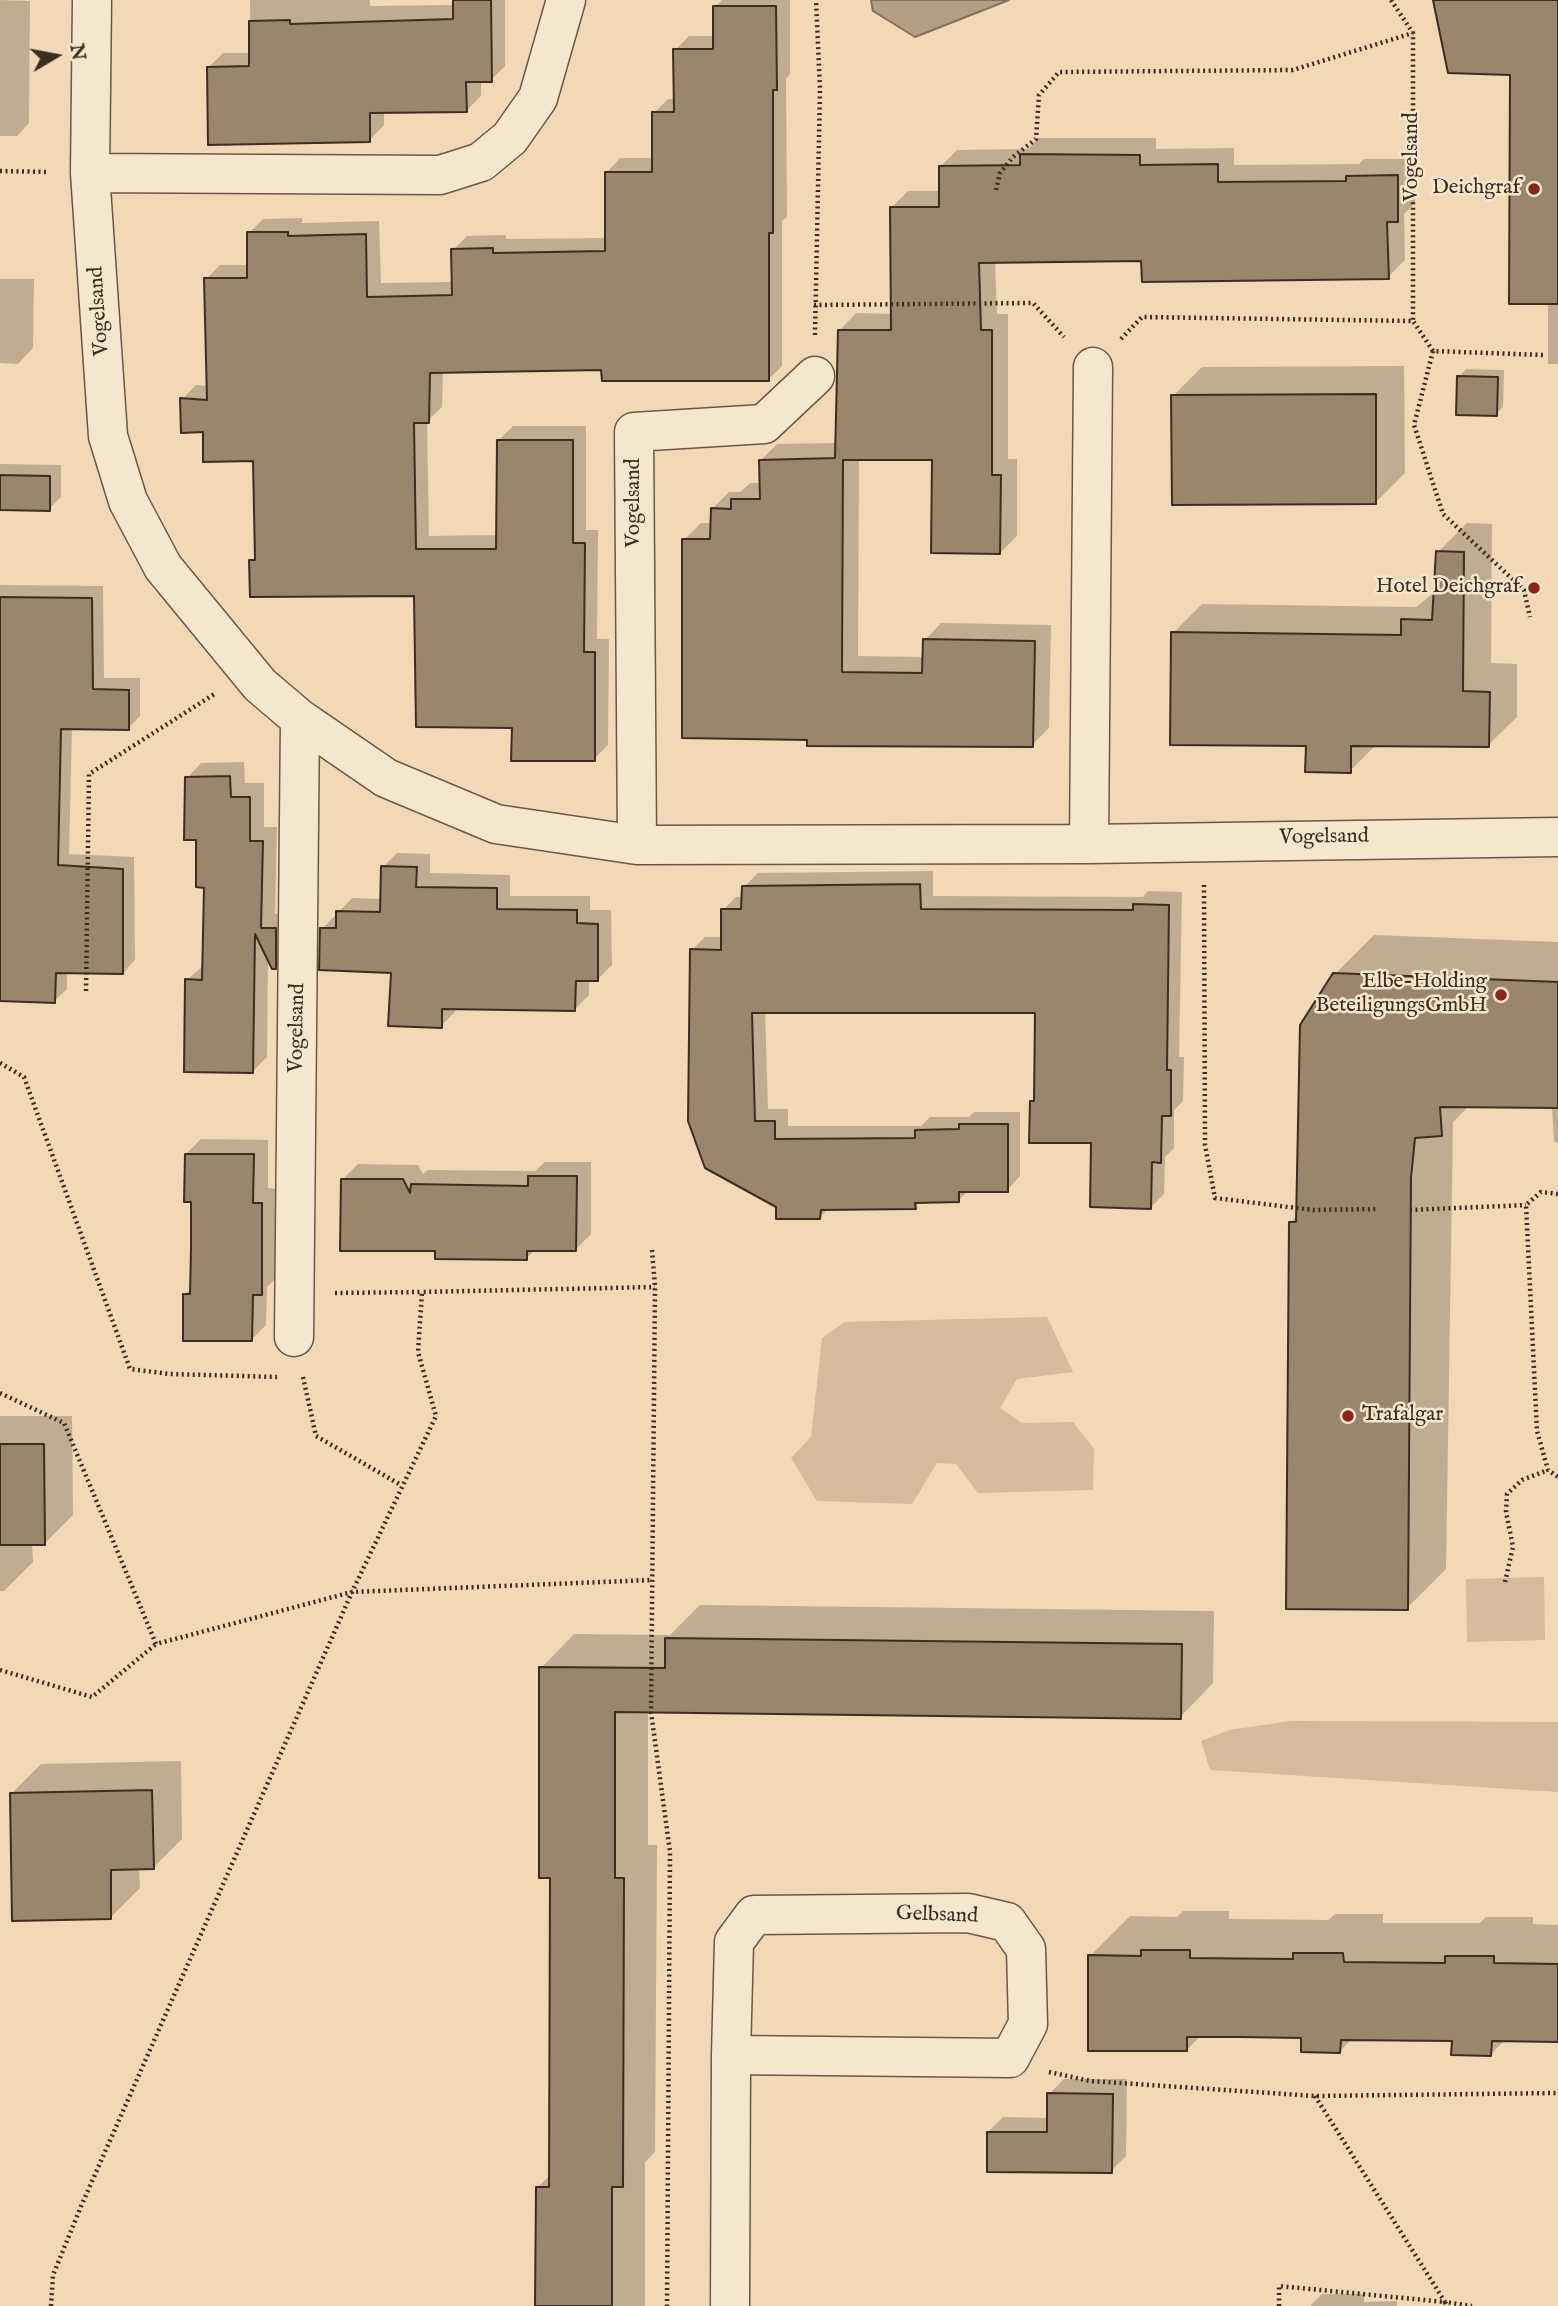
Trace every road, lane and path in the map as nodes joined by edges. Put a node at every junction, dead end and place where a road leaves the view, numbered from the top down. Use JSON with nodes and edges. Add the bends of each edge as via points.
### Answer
{"nodes":[{"id":1,"x":92,"y":0,"type":"edge"},
{"id":2,"x":566,"y":0,"type":"edge"},
{"id":3,"x":816,"y":0,"type":"edge"},
{"id":4,"x":1391,"y":0,"type":"edge"},
{"id":5,"x":1413,"y":33,"type":"junction"},
{"id":6,"x":90,"y":173,"type":"junction"},
{"id":7,"x":996,"y":190,"type":"dead end"},
{"id":8,"x":814,"y":305,"type":"junction"},
{"id":9,"x":1413,"y":321,"type":"junction"},
{"id":10,"x":1433,"y":351,"type":"junction"},
{"id":11,"x":1543,"y":355,"type":"dead end"},
{"id":12,"x":1093,"y":367,"type":"junction"},
{"id":13,"x":815,"y":376,"type":"joint"},
{"id":14,"x":1531,"y":617,"type":"dead end"},
{"id":15,"x":249,"y":672,"type":"junction"},
{"id":16,"x":300,"y":719,"type":"junction"},
{"id":17,"x":1558,"y":837,"type":"edge"},
{"id":18,"x":1204,"y":840,"type":"junction"},
{"id":19,"x":1089,"y":844,"type":"junction"},
{"id":20,"x":637,"y":845,"type":"junction"},
{"id":21,"x":86,"y":990,"type":"dead end"},
{"id":22,"x":0,"y":1063,"type":"edge"},
{"id":23,"x":1558,"y":1194,"type":"edge"},
{"id":24,"x":1526,"y":1205,"type":"junction"},
{"id":25,"x":1378,"y":1209,"type":"dead end"},
{"id":26,"x":1410,"y":1210,"type":"dead end"},
{"id":27,"x":652,"y":1250,"type":"dead end"},
{"id":28,"x":655,"y":1287,"type":"junction"},
{"id":29,"x":422,"y":1292,"type":"junction"},
{"id":30,"x":295,"y":1294,"type":"junction"},
{"id":31,"x":294,"y":1337,"type":"dead end"},
{"id":32,"x":0,"y":1393,"type":"edge"},
{"id":33,"x":1548,"y":1470,"type":"junction"},
{"id":34,"x":1558,"y":1477,"type":"edge"},
{"id":35,"x":401,"y":1485,"type":"junction"},
{"id":36,"x":652,"y":1580,"type":"junction"},
{"id":37,"x":1505,"y":1582,"type":"dead end"},
{"id":38,"x":352,"y":1592,"type":"junction"},
{"id":39,"x":156,"y":1644,"type":"junction"},
{"id":40,"x":0,"y":1670,"type":"edge"},
{"id":41,"x":731,"y":2054,"type":"junction"},
{"id":42,"x":1010,"y":2058,"type":"junction"},
{"id":43,"x":1558,"y":2093,"type":"edge"},
{"id":44,"x":1315,"y":2095,"type":"junction"},
{"id":45,"x":1446,"y":2304,"type":"edge"},
{"id":46,"x":51,"y":2306,"type":"edge"},
{"id":47,"x":667,"y":2306,"type":"edge"},
{"id":48,"x":730,"y":2306,"type":"edge"},
{"id":49,"x":1279,"y":2306,"type":"edge"},
{"id":50,"x":1472,"y":2306,"type":"edge"}],
"edges":[{"from":1,"to":6,"type":"street","name":"Vogelsand"},
{"from":2,"to":6,"type":"street","via":[[538,98],[510,138],[481,162],[440,175]]},
{"from":3,"to":8,"type":"path","via":[[820,89]]},
{"from":4,"to":5,"type":"path"},
{"from":5,"to":7,"type":"path","via":[[1293,70],[1059,72],[1039,95],[1035,139],[1000,173]]},
{"from":5,"to":9,"type":"path","name":"Vogelsand"},
{"from":6,"to":15,"type":"street","name":"Vogelsand","via":[[108,436],[128,501],[163,567]]},
{"from":8,"to":12,"type":"path","via":[[1032,303]]},
{"from":8,"to":13,"type":"path"},
{"from":9,"to":10,"type":"path"},
{"from":9,"to":12,"type":"path","via":[[1142,317]]},
{"from":10,"to":11,"type":"path"},
{"from":10,"to":14,"type":"path","via":[[1414,425],[1443,514],[1524,590]]},
{"from":12,"to":19,"type":"street"},
{"from":13,"to":20,"type":"street","name":"Vogelsand","via":[[764,424],[634,432]]},
{"from":15,"to":16,"type":"street","name":"Vogelsand"},
{"from":15,"to":21,"type":"path","via":[[89,774]]},
{"from":16,"to":20,"type":"street","name":"Vogelsand","via":[[386,778],[496,824]]},
{"from":16,"to":30,"type":"street","name":"Vogelsand"},
{"from":17,"to":18,"type":"street","name":"Vogelsand"},
{"from":18,"to":19,"type":"street","name":"Vogelsand"},
{"from":18,"to":25,"type":"path","via":[[1205,1145],[1215,1198],[1313,1210]]},
{"from":19,"to":20,"type":"street","name":"Vogelsand"},
{"from":22,"to":35,"type":"path","via":[[24,1076],[130,1369],[303,1377],[316,1436]]},
{"from":23,"to":24,"type":"path","via":[[1541,1192]]},
{"from":24,"to":26,"type":"path"},
{"from":24,"to":33,"type":"path","via":[[1537,1431]]},
{"from":27,"to":28,"type":"path"},
{"from":28,"to":29,"type":"path"},
{"from":28,"to":36,"type":"path"},
{"from":29,"to":30,"type":"path"},
{"from":29,"to":35,"type":"path","via":[[418,1352],[436,1416]]},
{"from":30,"to":31,"type":"street","name":"Vogelsand"},
{"from":32,"to":39,"type":"path","via":[[64,1423]]},
{"from":33,"to":34,"type":"path"},
{"from":33,"to":37,"type":"path","via":[[1522,1480],[1507,1494],[1513,1547]]},
{"from":35,"to":38,"type":"path"},
{"from":36,"to":38,"type":"path"},
{"from":36,"to":47,"type":"path","via":[[651,1712],[670,1852]]},
{"from":38,"to":39,"type":"path"},
{"from":38,"to":46,"type":"path","via":[[52,2275]]},
{"from":39,"to":40,"type":"path","via":[[92,1697]]},
{"from":41,"to":42,"type":"street"},
{"from":41,"to":42,"type":"street","name":"Gelbsand","via":[[734,1942],[754,1916],[968,1913],[1007,1923],[1026,1949],[1028,2024]]},
{"from":41,"to":48,"type":"street","name":"Gelbsand"},
{"from":42,"to":44,"type":"path","via":[[1090,2081]]},
{"from":43,"to":44,"type":"path"},
{"from":44,"to":45,"type":"path"},
{"from":45,"to":49,"type":"path","via":[[1279,2286]]},
{"from":45,"to":50,"type":"path"}]}
